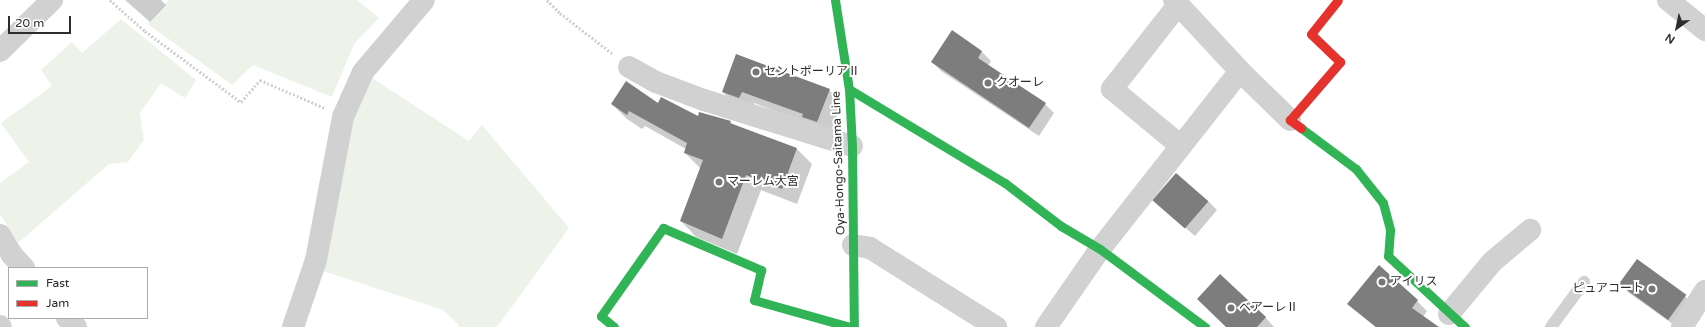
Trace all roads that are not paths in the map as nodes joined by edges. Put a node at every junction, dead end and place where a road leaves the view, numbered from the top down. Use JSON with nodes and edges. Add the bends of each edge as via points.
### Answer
{"nodes":[{"id":1,"x":52,"y":0,"type":"edge"},
{"id":2,"x":424,"y":0,"type":"edge"},
{"id":3,"x":835,"y":0,"type":"edge"},
{"id":4,"x":1338,"y":0,"type":"edge"},
{"id":5,"x":1668,"y":0,"type":"edge"},
{"id":6,"x":1176,"y":3,"type":"edge"},
{"id":7,"x":1705,"y":30,"type":"edge"},
{"id":8,"x":0,"y":51,"type":"edge"},
{"id":9,"x":629,"y":66,"type":"road end"},
{"id":10,"x":1240,"y":71,"type":"junction"},
{"id":11,"x":849,"y":89,"type":"junction"},
{"id":12,"x":1290,"y":120,"type":"junction"},
{"id":13,"x":852,"y":146,"type":"junction"},
{"id":14,"x":1181,"y":146,"type":"junction"},
{"id":15,"x":1530,"y":230,"type":"dead end"},
{"id":16,"x":0,"y":235,"type":"edge"},
{"id":17,"x":853,"y":245,"type":"junction"},
{"id":18,"x":1100,"y":249,"type":"junction"},
{"id":19,"x":23,"y":267,"type":"edge"},
{"id":20,"x":1584,"y":282,"type":"dead end"},
{"id":21,"x":1705,"y":291,"type":"edge"},
{"id":22,"x":1457,"y":320,"type":"edge"},
{"id":23,"x":293,"y":327,"type":"edge"},
{"id":24,"x":614,"y":327,"type":"edge"},
{"id":25,"x":850,"y":327,"type":"edge"},
{"id":26,"x":854,"y":327,"type":"edge"},
{"id":27,"x":996,"y":327,"type":"edge"},
{"id":28,"x":1046,"y":327,"type":"edge"},
{"id":29,"x":1205,"y":327,"type":"edge"},
{"id":30,"x":1551,"y":327,"type":"edge"},
{"id":31,"x":1682,"y":327,"type":"edge"}],
"edges":[{"from":1,"to":8,"type":"street"},
{"from":2,"to":23,"type":"street","via":[[363,72],[343,117],[316,260]]},
{"from":3,"to":11,"type":"street","name":"Oya-Hongo-Saitama Line"},
{"from":4,"to":12,"type":"street","via":[[1311,34],[1340,62]]},
{"from":5,"to":7,"type":"street"},
{"from":6,"to":10,"type":"street"},
{"from":6,"to":14,"type":"street","via":[[1112,88]]},
{"from":9,"to":13,"type":"street","via":[[656,82],[704,100]]},
{"from":10,"to":12,"type":"street"},
{"from":10,"to":14,"type":"street"},
{"from":11,"to":13,"type":"street","name":"Oya-Hongo-Saitama Line"},
{"from":11,"to":18,"type":"street","via":[[1005,182],[1061,226]]},
{"from":12,"to":22,"type":"street","via":[[1356,169],[1383,203],[1390,230],[1388,256]]},
{"from":13,"to":17,"type":"street","name":"Oya-Hongo-Saitama Line"},
{"from":14,"to":18,"type":"street"},
{"from":15,"to":22,"type":"street","via":[[1492,262]]},
{"from":16,"to":19,"type":"street"},
{"from":17,"to":26,"type":"street","name":"Oya-Hongo-Saitama Line"},
{"from":17,"to":27,"type":"street","via":[[870,248]]},
{"from":18,"to":28,"type":"street"},
{"from":18,"to":29,"type":"street"},
{"from":20,"to":30,"type":"lane"},
{"from":21,"to":31,"type":"street"},
{"from":24,"to":25,"type":"street","via":[[601,316],[663,228],[760,270],[754,300]]}]}
